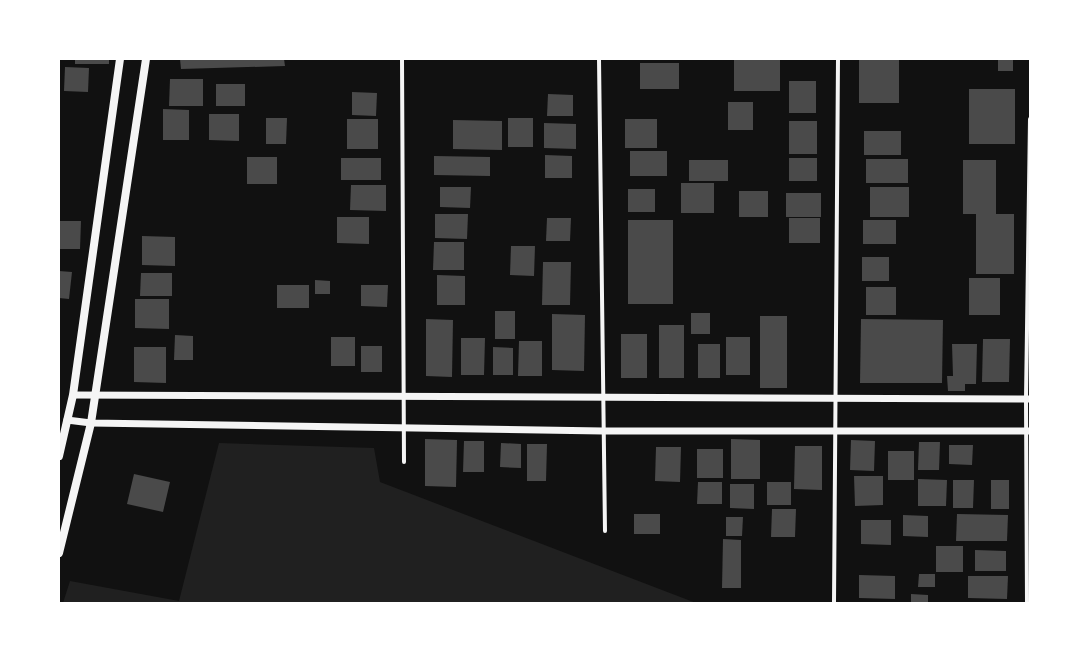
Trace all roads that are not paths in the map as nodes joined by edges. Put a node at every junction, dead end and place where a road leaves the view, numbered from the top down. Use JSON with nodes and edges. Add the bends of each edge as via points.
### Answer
{"nodes":[{"id":1,"x":120,"y":59,"type":"edge"},
{"id":2,"x":146,"y":59,"type":"edge"},
{"id":3,"x":402,"y":59,"type":"edge"},
{"id":4,"x":599,"y":59,"type":"edge"},
{"id":5,"x":838,"y":59,"type":"edge"},
{"id":6,"x":1030,"y":119,"type":"edge"},
{"id":7,"x":73,"y":395,"type":"junction"},
{"id":8,"x":96,"y":395,"type":"junction"},
{"id":9,"x":404,"y":396,"type":"junction"},
{"id":10,"x":603,"y":397,"type":"junction"},
{"id":11,"x":835,"y":398,"type":"junction"},
{"id":12,"x":1028,"y":399,"type":"edge"},
{"id":13,"x":67,"y":420,"type":"junction"},
{"id":14,"x":91,"y":423,"type":"junction"},
{"id":15,"x":405,"y":427,"type":"junction"},
{"id":16,"x":603,"y":431,"type":"junction"},
{"id":17,"x":1028,"y":431,"type":"edge"},
{"id":18,"x":835,"y":432,"type":"junction"},
{"id":19,"x":59,"y":456,"type":"edge"},
{"id":20,"x":404,"y":462,"type":"dead end"},
{"id":21,"x":605,"y":531,"type":"dead end"},
{"id":22,"x":59,"y":553,"type":"edge"},
{"id":23,"x":834,"y":603,"type":"edge"},
{"id":24,"x":1027,"y":603,"type":"edge"}],
"edges":[{"from":1,"to":7,"type":"main road"},
{"from":2,"to":8,"type":"main road"},
{"from":3,"to":9,"type":"street"},
{"from":4,"to":10,"type":"street"},
{"from":5,"to":11,"type":"street"},
{"from":6,"to":12,"type":"street"},
{"from":7,"to":8,"type":"street"},
{"from":7,"to":13,"type":"main road"},
{"from":8,"to":9,"type":"street"},
{"from":8,"to":14,"type":"main road"},
{"from":9,"to":10,"type":"street"},
{"from":9,"to":15,"type":"street"},
{"from":10,"to":11,"type":"street"},
{"from":10,"to":16,"type":"street"},
{"from":11,"to":12,"type":"street"},
{"from":11,"to":18,"type":"street"},
{"from":12,"to":17,"type":"street"},
{"from":13,"to":14,"type":"street"},
{"from":13,"to":19,"type":"main road"},
{"from":14,"to":15,"type":"street"},
{"from":14,"to":22,"type":"main road"},
{"from":15,"to":16,"type":"street"},
{"from":15,"to":20,"type":"street"},
{"from":16,"to":18,"type":"street"},
{"from":16,"to":21,"type":"street"},
{"from":17,"to":18,"type":"street"},
{"from":17,"to":24,"type":"street"},
{"from":18,"to":23,"type":"street"}]}
